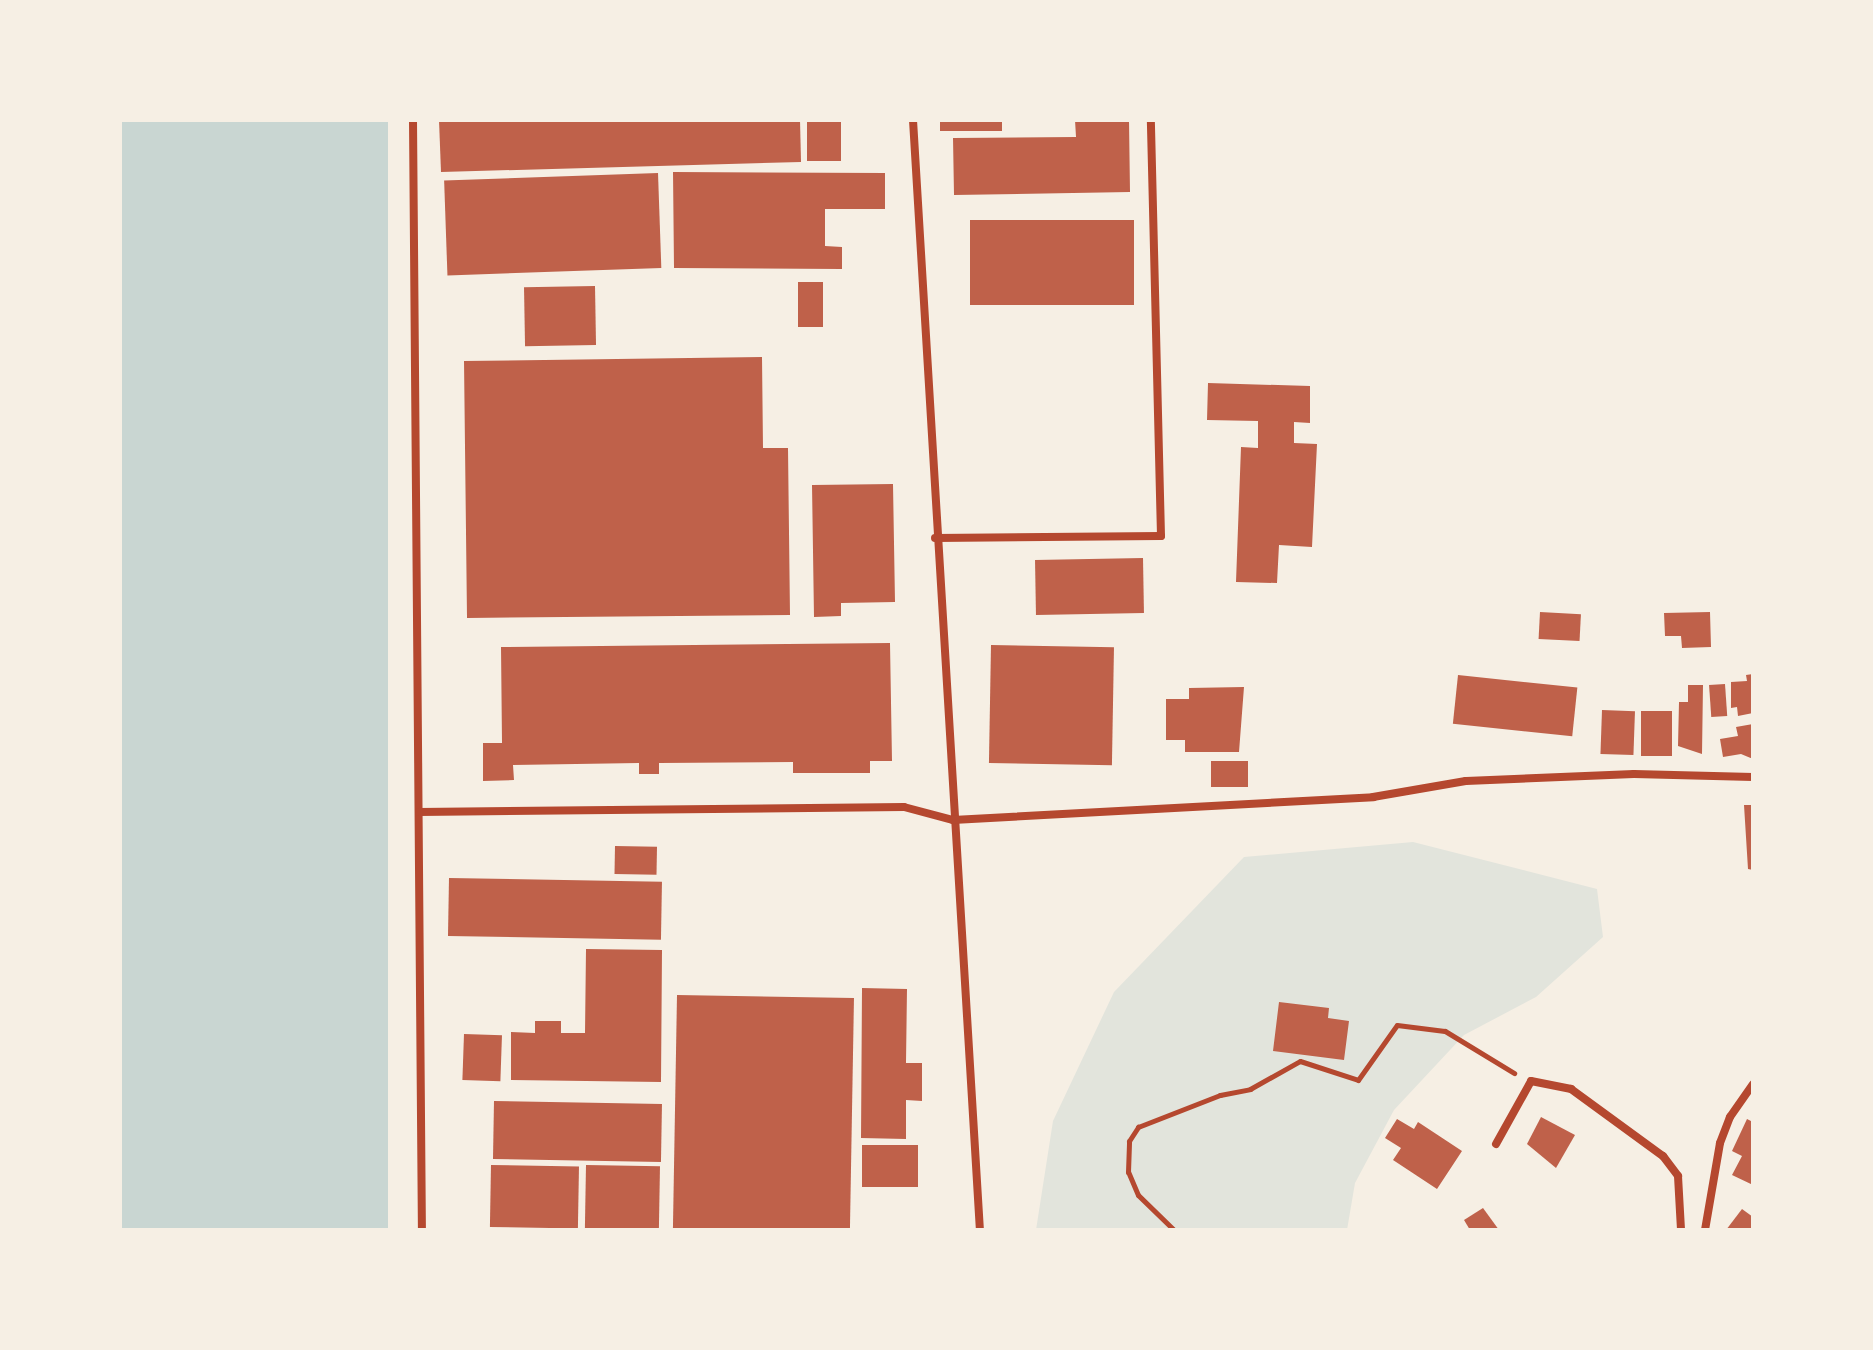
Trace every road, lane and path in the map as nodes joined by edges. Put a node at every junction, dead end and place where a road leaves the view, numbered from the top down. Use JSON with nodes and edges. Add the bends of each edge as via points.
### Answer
{"nodes":[{"id":1,"x":413,"y":120,"type":"edge"},
{"id":2,"x":913,"y":120,"type":"edge"},
{"id":3,"x":1151,"y":120,"type":"edge"},
{"id":4,"x":935,"y":538,"type":"junction"},
{"id":5,"x":1753,"y":777,"type":"edge"},
{"id":6,"x":419,"y":812,"type":"junction"},
{"id":7,"x":953,"y":820,"type":"junction"},
{"id":8,"x":1531,"y":1081,"type":"junction"},
{"id":9,"x":1753,"y":1084,"type":"edge"},
{"id":10,"x":1496,"y":1144,"type":"dead end"},
{"id":11,"x":422,"y":1230,"type":"edge"},
{"id":12,"x":980,"y":1230,"type":"edge"},
{"id":13,"x":1174,"y":1230,"type":"edge"},
{"id":14,"x":1681,"y":1230,"type":"edge"},
{"id":15,"x":1705,"y":1230,"type":"edge"}],
"edges":[{"from":1,"to":6,"type":"street"},
{"from":2,"to":4,"type":"street"},
{"from":3,"to":4,"type":"street","via":[[1161,536]]},
{"from":4,"to":7,"type":"street"},
{"from":5,"to":7,"type":"street","via":[[1634,774],[1466,781],[1373,797]]},
{"from":6,"to":7,"type":"street","via":[[904,807]]},
{"from":6,"to":11,"type":"street"},
{"from":7,"to":12,"type":"street"},
{"from":8,"to":10,"type":"street"},
{"from":8,"to":13,"type":"path","via":[[1445,1031],[1397,1025],[1358,1080],[1300,1061],[1250,1089],[1159,1117],[1138,1127],[1129,1141],[1128,1172],[1138,1195]]},
{"from":8,"to":14,"type":"street","via":[[1571,1089],[1663,1156],[1682,1192]]},
{"from":9,"to":15,"type":"street","via":[[1720,1143]]}]}
